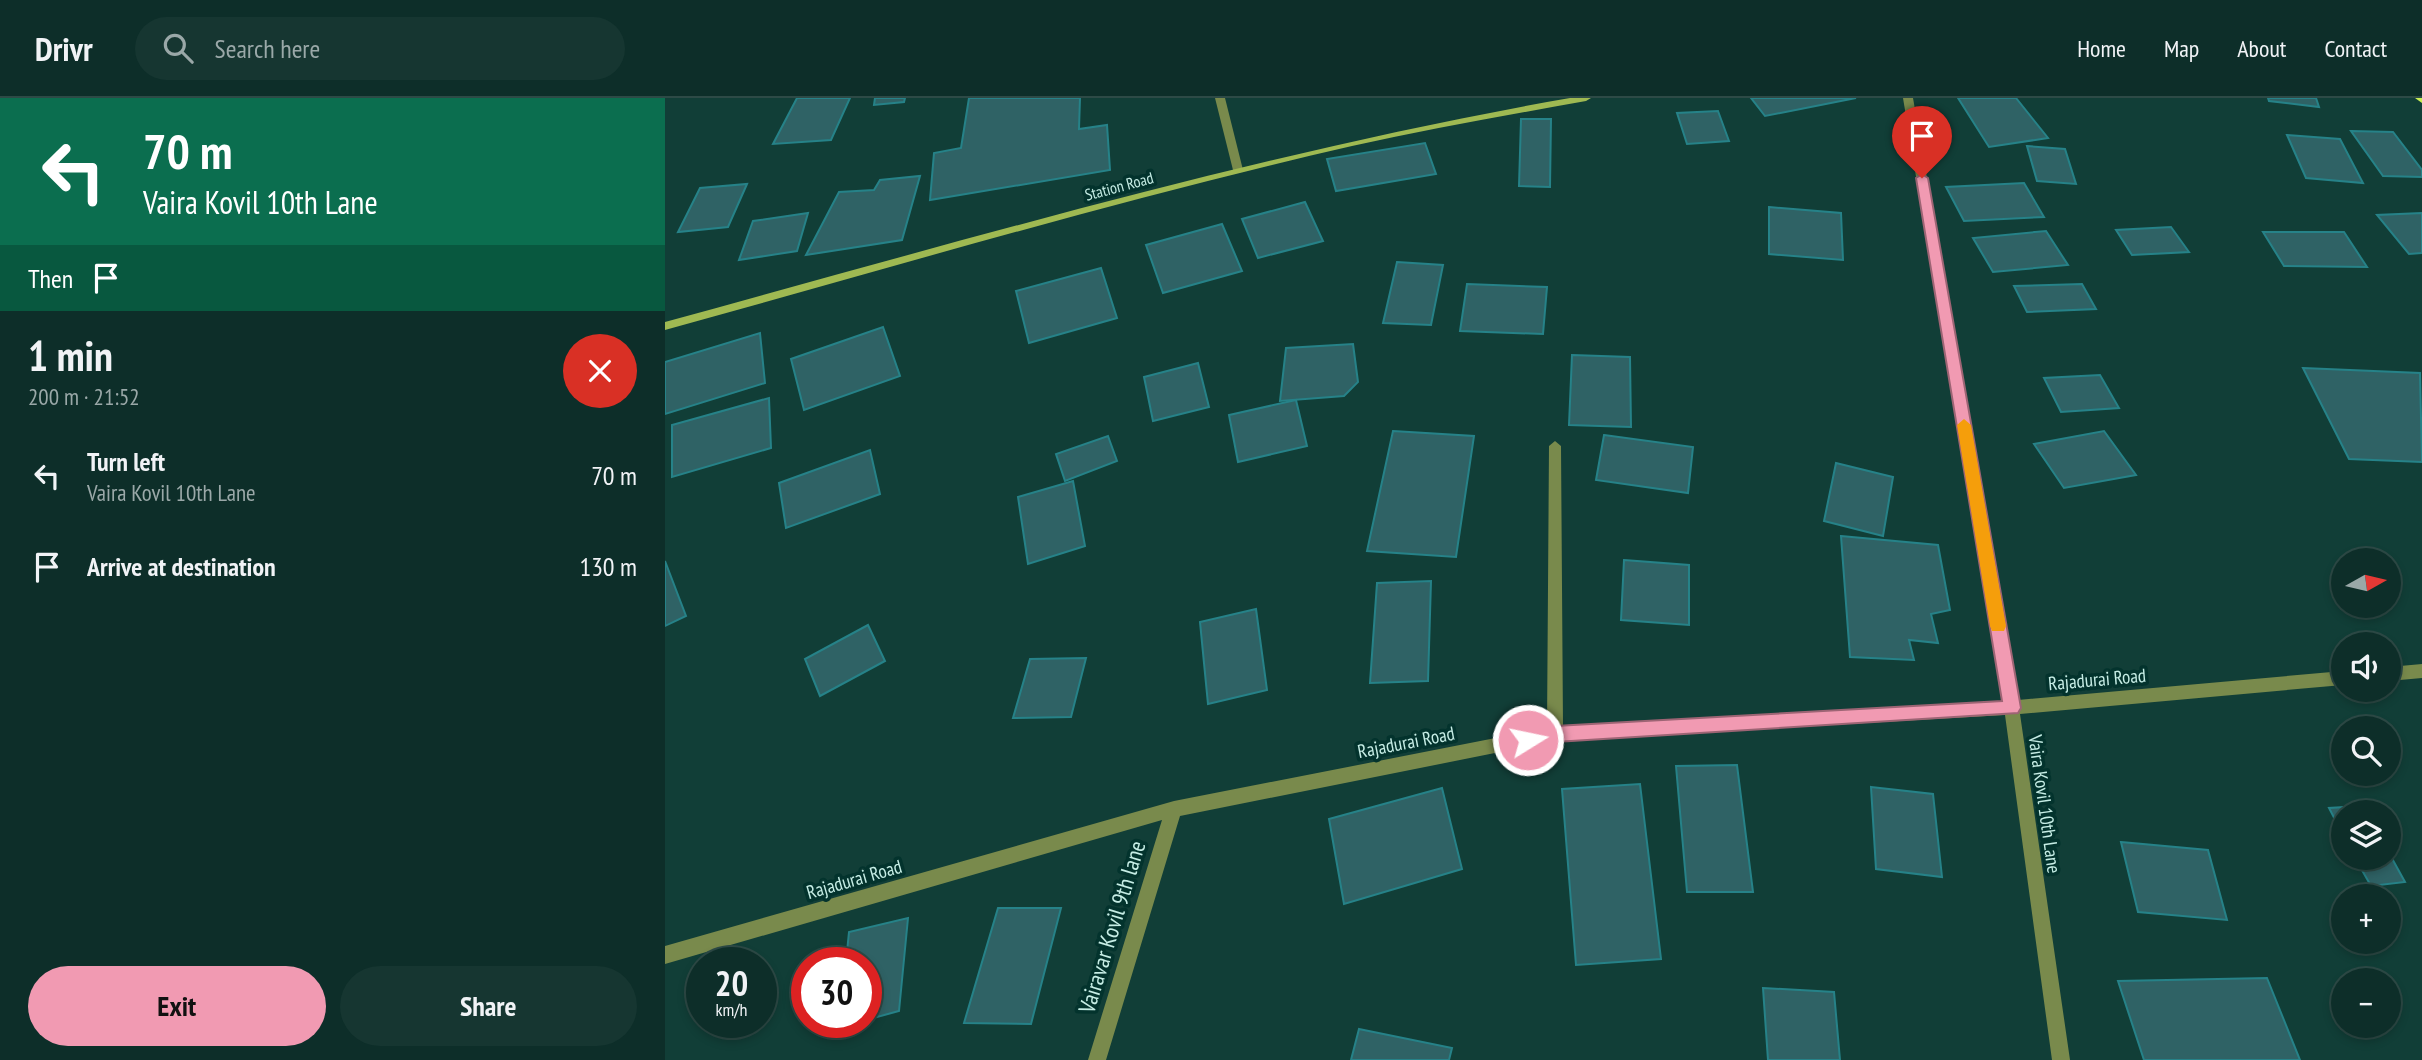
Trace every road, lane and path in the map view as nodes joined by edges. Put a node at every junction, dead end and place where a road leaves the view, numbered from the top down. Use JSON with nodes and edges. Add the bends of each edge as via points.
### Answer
{"nodes":[{"id":1,"x":1220,"y":98,"type":"edge"},
{"id":2,"x":1586,"y":98,"type":"edge"},
{"id":3,"x":1908,"y":98,"type":"edge"},
{"id":4,"x":1238,"y":170,"type":"junction"},
{"id":5,"x":665,"y":326,"type":"edge"},
{"id":6,"x":1555,"y":446,"type":"dead end"},
{"id":7,"x":2422,"y":671,"type":"edge"},
{"id":8,"x":2401,"y":673,"type":"edge"},
{"id":9,"x":2331,"y":679,"type":"edge"},
{"id":10,"x":2012,"y":708,"type":"junction"},
{"id":11,"x":1555,"y":734,"type":"junction"},
{"id":12,"x":1174,"y":809,"type":"junction"},
{"id":13,"x":665,"y":955,"type":"edge"},
{"id":14,"x":1097,"y":1060,"type":"edge"},
{"id":15,"x":2061,"y":1060,"type":"edge"}],
"edges":[{"from":1,"to":4,"type":"street"},
{"from":2,"to":4,"type":"main road","name":"Station Road"},
{"from":3,"to":10,"type":"street","name":"Vaira Kovil 10th Lane"},
{"from":4,"to":5,"type":"main road","name":"Station Road"},
{"from":6,"to":11,"type":"street"},
{"from":7,"to":8,"type":"street"},
{"from":9,"to":10,"type":"street","name":"Rajadurai Road"},
{"from":10,"to":11,"type":"street","name":"Rajadurai Road"},
{"from":10,"to":15,"type":"street","name":"Vaira Kovil 10th Lane"},
{"from":11,"to":12,"type":"street","name":"Rajadurai Road"},
{"from":12,"to":13,"type":"street","name":"Rajadurai Road"},
{"from":12,"to":14,"type":"street","name":"Vairavar Kovil 9th lane"}]}
